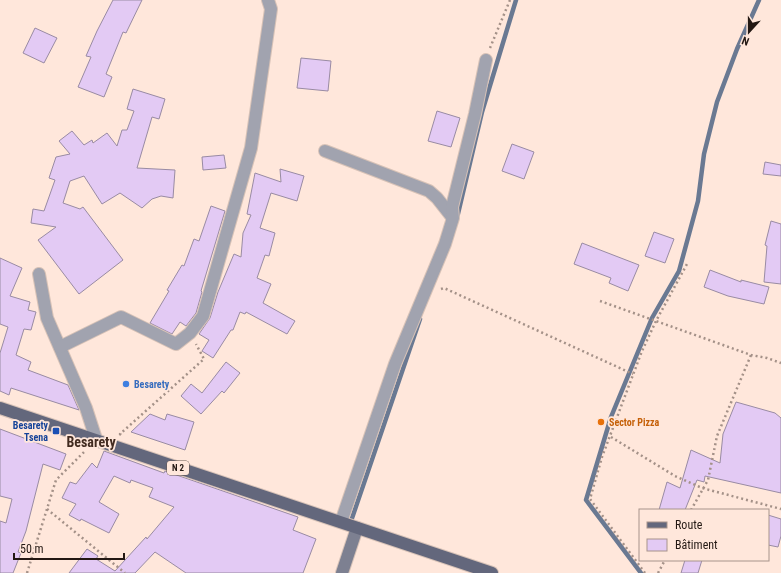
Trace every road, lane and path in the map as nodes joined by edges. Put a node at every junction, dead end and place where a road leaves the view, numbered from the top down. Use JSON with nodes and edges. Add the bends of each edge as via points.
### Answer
{"nodes":[{"id":1,"x":268,"y":0,"type":"edge"},
{"id":2,"x":510,"y":0,"type":"edge"},
{"id":3,"x":486,"y":60,"type":"joint"},
{"id":4,"x":325,"y":151,"type":"dead end"},
{"id":5,"x":453,"y":218,"type":"junction"},
{"id":6,"x":687,"y":264,"type":"dead end"},
{"id":7,"x":39,"y":274,"type":"dead end"},
{"id":8,"x":437,"y":292,"type":"dead end"},
{"id":9,"x":600,"y":301,"type":"dead end"},
{"id":10,"x":655,"y":321,"type":"junction"},
{"id":11,"x":190,"y":333,"type":"junction"},
{"id":12,"x":60,"y":347,"type":"junction"},
{"id":13,"x":751,"y":355,"type":"junction"},
{"id":14,"x":781,"y":363,"type":"edge"},
{"id":15,"x":632,"y":374,"type":"junction"},
{"id":16,"x":0,"y":408,"type":"edge"},
{"id":17,"x":611,"y":437,"type":"junction"},
{"id":18,"x":96,"y":439,"type":"junction"},
{"id":19,"x":130,"y":452,"type":"junction"},
{"id":20,"x":702,"y":488,"type":"junction"},
{"id":21,"x":47,"y":509,"type":"junction"},
{"id":22,"x":692,"y":509,"type":"edge"},
{"id":23,"x":781,"y":509,"type":"edge"},
{"id":24,"x":341,"y":522,"type":"junction"},
{"id":25,"x":356,"y":528,"type":"junction"},
{"id":26,"x":664,"y":561,"type":"edge"},
{"id":27,"x":27,"y":573,"type":"edge"},
{"id":28,"x":125,"y":573,"type":"edge"},
{"id":29,"x":342,"y":573,"type":"edge"},
{"id":30,"x":492,"y":573,"type":"edge"},
{"id":31,"x":645,"y":573,"type":"edge"},
{"id":32,"x":658,"y":573,"type":"edge"}],
"edges":[{"from":1,"to":11,"type":"street","via":[[271,9],[251,148],[203,316]]},
{"from":2,"to":3,"type":"path"},
{"from":3,"to":5,"type":"street","via":[[452,207]]},
{"from":4,"to":5,"type":"street","via":[[429,191]]},
{"from":5,"to":24,"type":"street","via":[[445,244],[395,364]]},
{"from":6,"to":10,"type":"path"},
{"from":7,"to":12,"type":"street","via":[[47,318]]},
{"from":8,"to":15,"type":"path","via":[[444,288]]},
{"from":9,"to":10,"type":"path"},
{"from":10,"to":13,"type":"path"},
{"from":10,"to":15,"type":"path"},
{"from":11,"to":12,"type":"street","via":[[180,343],[172,344],[121,317]]},
{"from":11,"to":19,"type":"path","via":[[204,359],[120,434]]},
{"from":12,"to":18,"type":"street"},
{"from":13,"to":14,"type":"path"},
{"from":13,"to":20,"type":"path","via":[[717,436],[708,480]]},
{"from":15,"to":17,"type":"path"},
{"from":16,"to":18,"type":"main road","number":"N 2"},
{"from":17,"to":20,"type":"path","via":[[675,476]]},
{"from":17,"to":31,"type":"path","via":[[602,457],[590,500]]},
{"from":18,"to":19,"type":"main road","number":"N 2"},
{"from":18,"to":21,"type":"path","via":[[56,480]]},
{"from":19,"to":24,"type":"main road","number":"N 2"},
{"from":20,"to":22,"type":"path"},
{"from":20,"to":23,"type":"path"},
{"from":21,"to":27,"type":"path"},
{"from":21,"to":28,"type":"path"},
{"from":24,"to":25,"type":"main road","number":"N 2"},
{"from":25,"to":29,"type":"street"},
{"from":25,"to":30,"type":"main road","number":"N 2"},
{"from":26,"to":32,"type":"path"}]}
